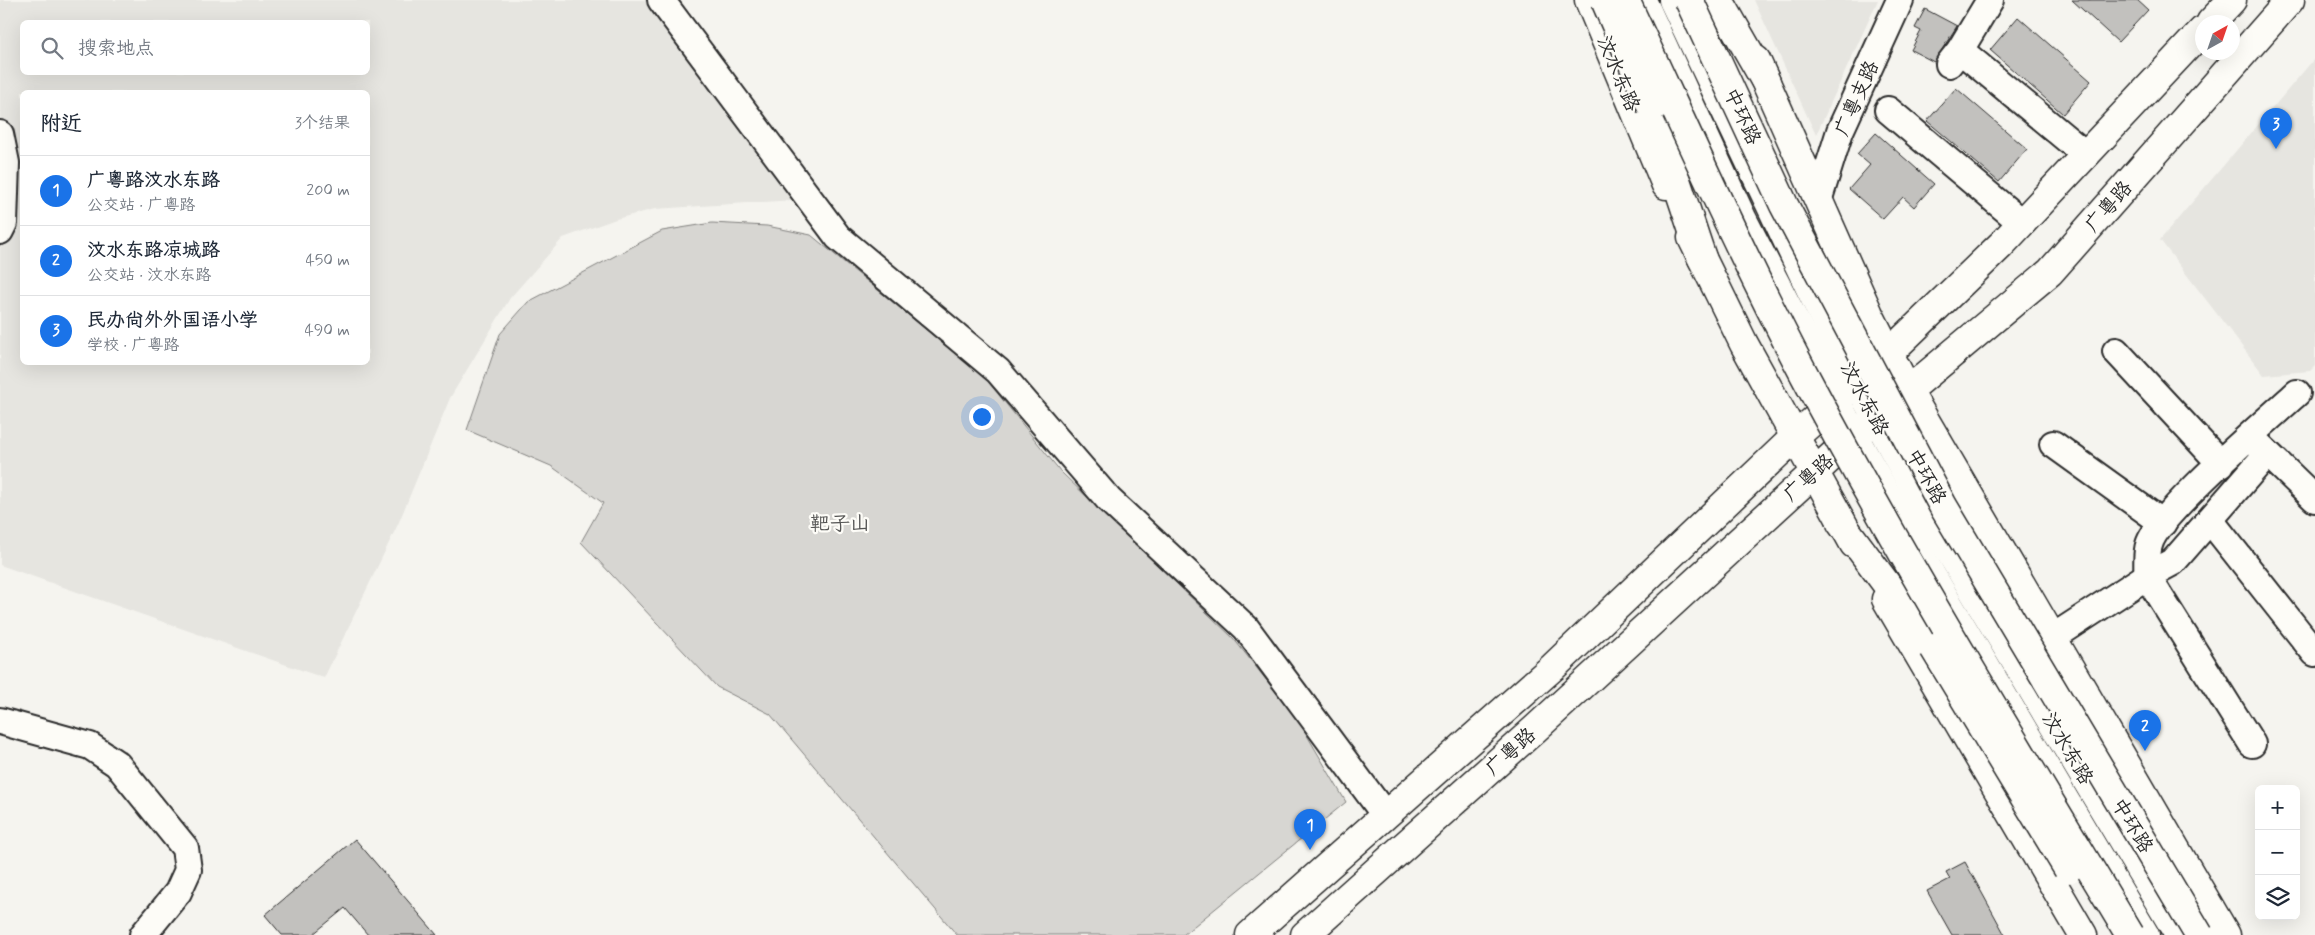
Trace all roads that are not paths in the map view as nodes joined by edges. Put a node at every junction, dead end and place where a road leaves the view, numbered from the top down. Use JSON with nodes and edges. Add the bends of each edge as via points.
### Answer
{"nodes":[{"id":1,"x":661,"y":0,"type":"edge"},
{"id":2,"x":1589,"y":0,"type":"edge"},
{"id":3,"x":1605,"y":0,"type":"edge"},
{"id":4,"x":1626,"y":0,"type":"edge"},
{"id":5,"x":1642,"y":0,"type":"edge"},
{"id":6,"x":1673,"y":0,"type":"edge"},
{"id":7,"x":1689,"y":0,"type":"edge"},
{"id":8,"x":1719,"y":0,"type":"edge"},
{"id":9,"x":1728,"y":0,"type":"edge"},
{"id":10,"x":1900,"y":0,"type":"edge"},
{"id":11,"x":1990,"y":0,"type":"edge"},
{"id":12,"x":2232,"y":0,"type":"edge"},
{"id":13,"x":2290,"y":0,"type":"edge"},
{"id":14,"x":2218,"y":15,"type":"edge"},
{"id":15,"x":2195,"y":39,"type":"edge"},
{"id":16,"x":1610,"y":52,"type":"junction"},
{"id":17,"x":1766,"y":82,"type":"junction"},
{"id":18,"x":1681,"y":86,"type":"junction"},
{"id":19,"x":1888,"y":110,"type":"dead end"},
{"id":20,"x":0,"y":134,"type":"edge"},
{"id":21,"x":2086,"y":155,"type":"junction"},
{"id":22,"x":1819,"y":198,"type":"junction"},
{"id":23,"x":2022,"y":223,"type":"junction"},
{"id":24,"x":0,"y":231,"type":"edge"},
{"id":25,"x":1702,"y":258,"type":"junction"},
{"id":26,"x":2116,"y":351,"type":"dead end"},
{"id":27,"x":1889,"y":353,"type":"junction"},
{"id":28,"x":1856,"y":380,"type":"junction"},
{"id":29,"x":1908,"y":391,"type":"junction"},
{"id":30,"x":2297,"y":393,"type":"dead end"},
{"id":31,"x":1835,"y":400,"type":"junction"},
{"id":32,"x":1876,"y":417,"type":"junction"},
{"id":33,"x":1854,"y":436,"type":"junction"},
{"id":34,"x":1795,"y":437,"type":"junction"},
{"id":35,"x":2053,"y":444,"type":"dead end"},
{"id":36,"x":2259,"y":445,"type":"junction"},
{"id":37,"x":2221,"y":464,"type":"junction"},
{"id":38,"x":1814,"y":472,"type":"junction"},
{"id":39,"x":2315,"y":499,"type":"edge"},
{"id":40,"x":2210,"y":520,"type":"junction"},
{"id":41,"x":1842,"y":523,"type":"junction"},
{"id":42,"x":2163,"y":523,"type":"junction"},
{"id":43,"x":2147,"y":576,"type":"junction"},
{"id":44,"x":2052,"y":638,"type":"junction"},
{"id":45,"x":2315,"y":653,"type":"edge"},
{"id":46,"x":2005,"y":697,"type":"junction"},
{"id":47,"x":0,"y":721,"type":"edge"},
{"id":48,"x":2252,"y":744,"type":"dead end"},
{"id":49,"x":2093,"y":790,"type":"junction"},
{"id":50,"x":2154,"y":810,"type":"junction"},
{"id":51,"x":1385,"y":815,"type":"junction"},
{"id":52,"x":2018,"y":827,"type":"junction"},
{"id":53,"x":143,"y":935,"type":"edge"},
{"id":54,"x":1250,"y":935,"type":"edge"},
{"id":55,"x":1304,"y":935,"type":"edge"},
{"id":56,"x":2083,"y":935,"type":"edge"},
{"id":57,"x":2108,"y":935,"type":"edge"},
{"id":58,"x":2130,"y":935,"type":"edge"},
{"id":59,"x":2145,"y":935,"type":"edge"},
{"id":60,"x":2178,"y":935,"type":"edge"},
{"id":61,"x":2198,"y":935,"type":"edge"},
{"id":62,"x":2226,"y":935,"type":"edge"}],
"edges":[{"from":1,"to":51,"type":"street","via":[[838,237],[998,371],[1109,500],[1246,628]]},
{"from":2,"to":16,"type":"main road","name":"汶水东路"},
{"from":3,"to":25,"type":"main road","bridge":true,"via":[[1652,108]]},
{"from":4,"to":58,"type":"main road","bridge":true,"via":[[1722,208],[1808,382],[1888,528]]},
{"from":5,"to":18,"type":"main road","name":"汶水东路"},
{"from":6,"to":28,"type":"main road","name":"汶水东路"},
{"from":7,"to":61,"type":"main road","name":"中环路","bridge":true,"via":[[1784,205],[1943,506]]},
{"from":8,"to":17,"type":"main road"},
{"from":9,"to":17,"type":"main road","name":"汶水东路"},
{"from":10,"to":22,"type":"street","name":"广粤支路","via":[[1840,131]]},
{"from":11,"to":21,"type":"street","via":[[1954,57]]},
{"from":12,"to":14,"type":"main road"},
{"from":13,"to":29,"type":"main road","name":"广粤路","via":[[2050,272]]},
{"from":15,"to":21,"type":"main road","name":"广粤路"},
{"from":16,"to":18,"type":"main road"},
{"from":16,"to":25,"type":"main road","name":"汶水东路","via":[[1668,189]]},
{"from":17,"to":22,"type":"main road","name":"汶水东路"},
{"from":18,"to":31,"type":"main road","name":"汶水东路","via":[[1752,237]]},
{"from":19,"to":23,"type":"street"},
{"from":20,"to":24,"type":"street","via":[[6,163],[4,223]]},
{"from":21,"to":23,"type":"main road","name":"广粤路"},
{"from":22,"to":27,"type":"main road","name":"汶水东路"},
{"from":23,"to":27,"type":"main road","name":"广粤路"},
{"from":25,"to":34,"type":"main road","name":"汶水东路"},
{"from":26,"to":37,"type":"street"},
{"from":27,"to":28,"type":"main road","name":"广粤路"},
{"from":27,"to":29,"type":"main road","name":"汶水东路"},
{"from":28,"to":31,"type":"main road","name":"广粤路"},
{"from":28,"to":32,"type":"main road","name":"汶水东路"},
{"from":29,"to":32,"type":"main road","name":"广粤路"},
{"from":29,"to":44,"type":"main road","name":"汶水东路"},
{"from":30,"to":36,"type":"street"},
{"from":31,"to":33,"type":"main road","name":"汶水东路"},
{"from":31,"to":34,"type":"main road","name":"广粤路"},
{"from":32,"to":33,"type":"main road","name":"广粤路"},
{"from":32,"to":49,"type":"main road","name":"汶水东路","via":[[1935,527]]},
{"from":33,"to":38,"type":"main road","name":"广粤路"},
{"from":33,"to":46,"type":"main road","name":"汶水东路","via":[[1928,569]]},
{"from":34,"to":38,"type":"main road","name":"汶水东路"},
{"from":34,"to":51,"type":"main road","name":"广粤路","via":[[1553,666]]},
{"from":35,"to":42,"type":"street"},
{"from":36,"to":37,"type":"street"},
{"from":36,"to":39,"type":"street"},
{"from":36,"to":40,"type":"street"},
{"from":37,"to":42,"type":"street"},
{"from":38,"to":41,"type":"main road","name":"汶水东路"},
{"from":38,"to":55,"type":"main road","name":"广粤路","via":[[1535,729]]},
{"from":40,"to":43,"type":"street","via":[[2172,562]]},
{"from":40,"to":45,"type":"street"},
{"from":41,"to":52,"type":"main road","name":"汶水东路"},
{"from":41,"to":57,"type":"main road","bridge":true,"via":[[1934,648]]},
{"from":42,"to":43,"type":"street","via":[[2149,544]]},
{"from":43,"to":44,"type":"street"},
{"from":43,"to":48,"type":"street"},
{"from":44,"to":50,"type":"main road","name":"汶水东路"},
{"from":46,"to":52,"type":"main road"},
{"from":46,"to":59,"type":"main road","name":"汶水东路"},
{"from":47,"to":53,"type":"street","via":[[90,746],[117,764],[185,848],[188,870],[178,892]]},
{"from":49,"to":50,"type":"main road"},
{"from":49,"to":60,"type":"main road","name":"汶水东路"},
{"from":50,"to":62,"type":"main road","name":"汶水东路"},
{"from":51,"to":54,"type":"main road","name":"广粤路"},
{"from":52,"to":56,"type":"main road","name":"汶水东路"}]}
